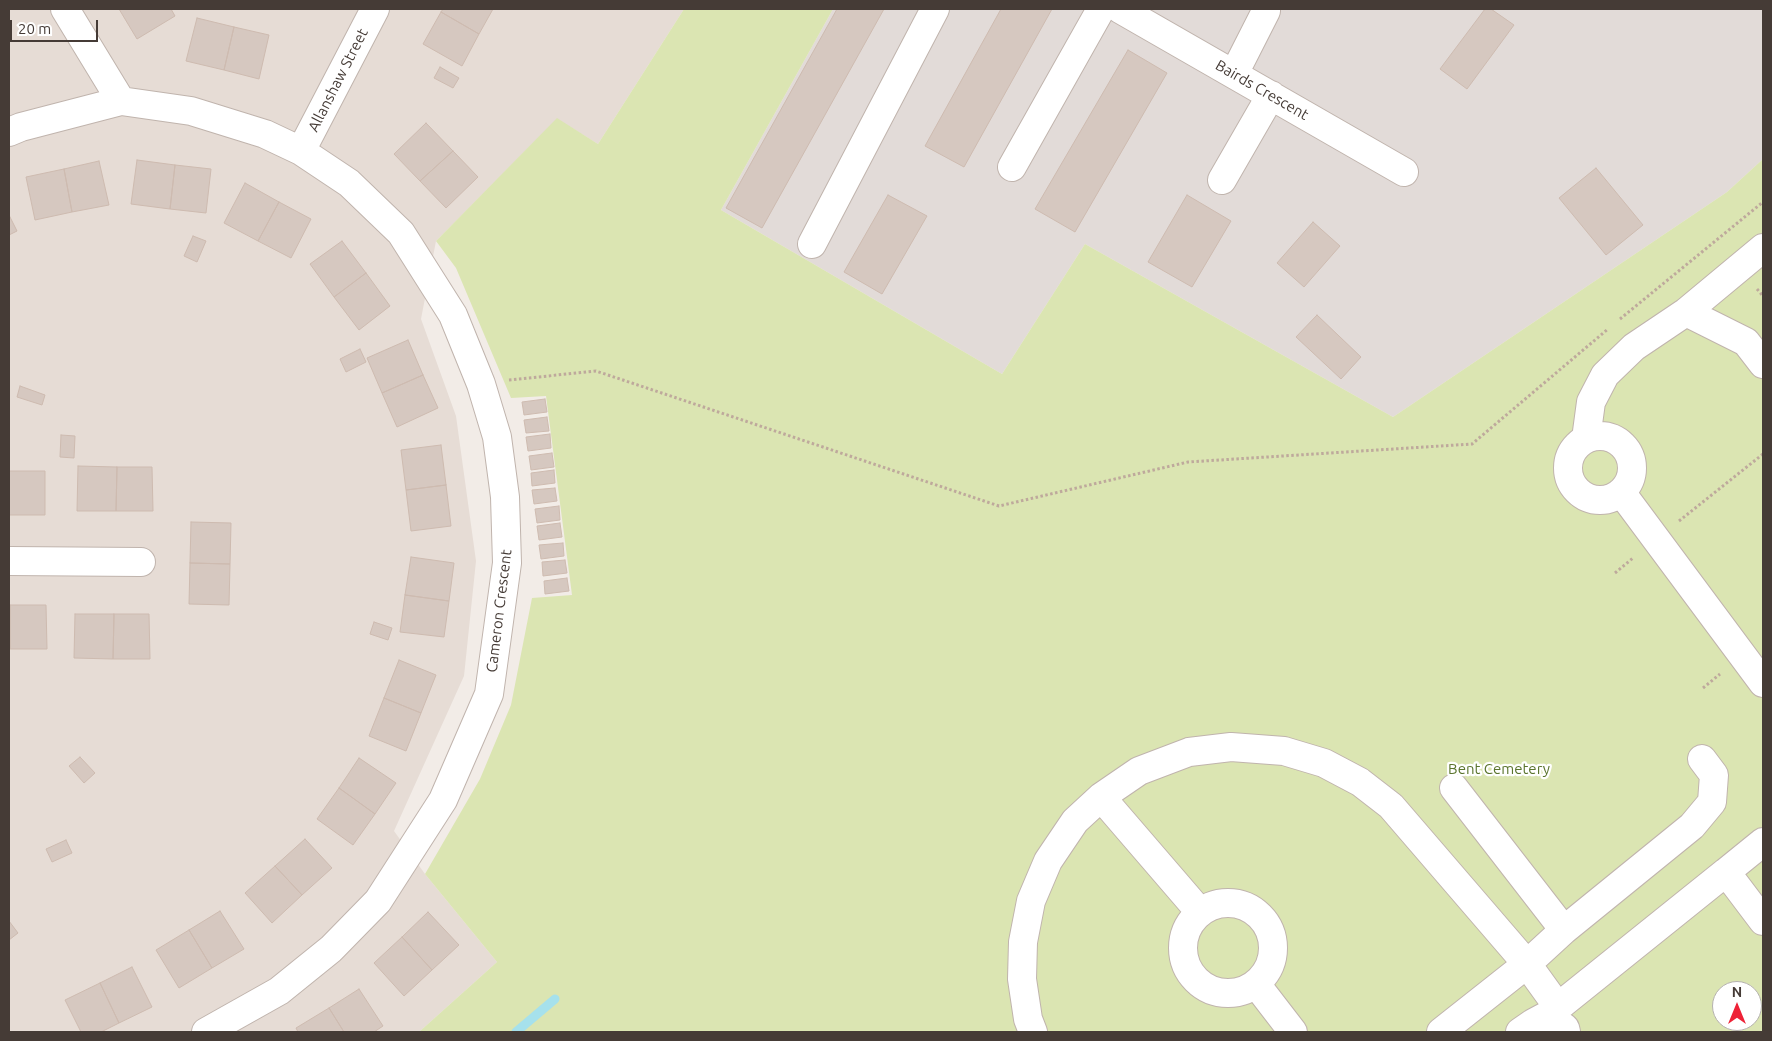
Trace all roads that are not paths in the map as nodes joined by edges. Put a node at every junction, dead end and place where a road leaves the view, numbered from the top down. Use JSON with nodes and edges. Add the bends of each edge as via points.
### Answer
{"nodes":[{"id":1,"x":65,"y":9,"type":"edge"},
{"id":2,"x":374,"y":9,"type":"edge"},
{"id":3,"x":935,"y":9,"type":"edge"},
{"id":4,"x":1101,"y":9,"type":"edge"},
{"id":5,"x":1266,"y":11,"type":"dead end"},
{"id":6,"x":1132,"y":12,"type":"edge"},
{"id":7,"x":1234,"y":74,"type":"junction"},
{"id":8,"x":1271,"y":95,"type":"junction"},
{"id":9,"x":121,"y":101,"type":"junction"},
{"id":10,"x":9,"y":132,"type":"edge"},
{"id":11,"x":301,"y":151,"type":"junction"},
{"id":12,"x":1012,"y":167,"type":"dead end"},
{"id":13,"x":1404,"y":172,"type":"dead end"},
{"id":14,"x":1222,"y":180,"type":"dead end"},
{"id":15,"x":812,"y":244,"type":"dead end"},
{"id":16,"x":1763,"y":248,"type":"edge"},
{"id":17,"x":1686,"y":312,"type":"junction"},
{"id":18,"x":1763,"y":364,"type":"edge"},
{"id":19,"x":1586,"y":439,"type":"junction"},
{"id":20,"x":1621,"y":492,"type":"junction"},
{"id":21,"x":9,"y":561,"type":"edge"},
{"id":22,"x":141,"y":562,"type":"dead end"},
{"id":23,"x":1763,"y":684,"type":"edge"},
{"id":24,"x":1702,"y":759,"type":"dead end"},
{"id":25,"x":1454,"y":788,"type":"dead end"},
{"id":26,"x":1101,"y":796,"type":"junction"},
{"id":27,"x":1763,"y":842,"type":"edge"},
{"id":28,"x":1726,"y":872,"type":"junction"},
{"id":29,"x":1200,"y":912,"type":"junction"},
{"id":30,"x":1763,"y":920,"type":"edge"},
{"id":31,"x":1564,"y":930,"type":"junction"},
{"id":32,"x":1527,"y":964,"type":"junction"},
{"id":33,"x":1256,"y":984,"type":"junction"},
{"id":34,"x":1562,"y":1023,"type":"edge"},
{"id":35,"x":206,"y":1032,"type":"edge"},
{"id":36,"x":1033,"y":1032,"type":"edge"},
{"id":37,"x":1294,"y":1032,"type":"edge"},
{"id":38,"x":1441,"y":1032,"type":"edge"},
{"id":39,"x":1520,"y":1032,"type":"edge"}],
"edges":[{"from":1,"to":9,"type":"street"},
{"from":2,"to":11,"type":"street","name":"Allanshaw Street"},
{"from":3,"to":15,"type":"street"},
{"from":4,"to":12,"type":"street"},
{"from":5,"to":7,"type":"street"},
{"from":6,"to":7,"type":"street","name":"Bairds Crescent"},
{"from":7,"to":8,"type":"street","name":"Bairds Crescent"},
{"from":8,"to":13,"type":"street","name":"Bairds Crescent"},
{"from":8,"to":14,"type":"street"},
{"from":9,"to":10,"type":"street","name":"Cameron Crescent"},
{"from":9,"to":11,"type":"street","name":"Cameron Crescent","via":[[191,110],[265,134]]},
{"from":11,"to":35,"type":"street","name":"Cameron Crescent","via":[[349,183],[402,233],[453,315],[482,384],[497,437],[505,497],[507,563],[489,694],[442,800],[378,901],[331,949],[279,991]]},
{"from":16,"to":17,"type":"street"},
{"from":17,"to":18,"type":"street","via":[[1746,342]]},
{"from":17,"to":19,"type":"street","via":[[1634,347],[1605,375],[1591,402]]},
{"from":19,"to":20,"type":"street","via":[[1602,435],[1617,440],[1628,451],[1633,466]]},
{"from":19,"to":20,"type":"street","via":[[1569,458],[1571,482],[1580,493],[1599,500]]},
{"from":20,"to":23,"type":"street"},
{"from":21,"to":22,"type":"street"},
{"from":24,"to":31,"type":"street","via":[[1714,776],[1712,802],[1692,826]]},
{"from":25,"to":31,"type":"street"},
{"from":26,"to":29,"type":"street"},
{"from":26,"to":32,"type":"street","via":[[1140,771],[1189,752],[1231,747],[1284,750],[1324,763],[1360,782],[1391,806]]},
{"from":26,"to":36,"type":"street","via":[[1076,822],[1048,861],[1031,901],[1022,942],[1022,980]]},
{"from":27,"to":28,"type":"street"},
{"from":28,"to":30,"type":"street"},
{"from":28,"to":34,"type":"street"},
{"from":29,"to":33,"type":"street","via":[[1188,928],[1182,947],[1187,967],[1199,983],[1217,992],[1237,992]]},
{"from":29,"to":33,"type":"street","via":[[1219,904],[1239,904],[1257,913],[1269,929],[1274,949],[1268,968]]},
{"from":31,"to":32,"type":"street"},
{"from":32,"to":34,"type":"street"},
{"from":32,"to":38,"type":"street"},
{"from":33,"to":37,"type":"street"},
{"from":34,"to":39,"type":"street","via":[[1533,1023]]}]}
